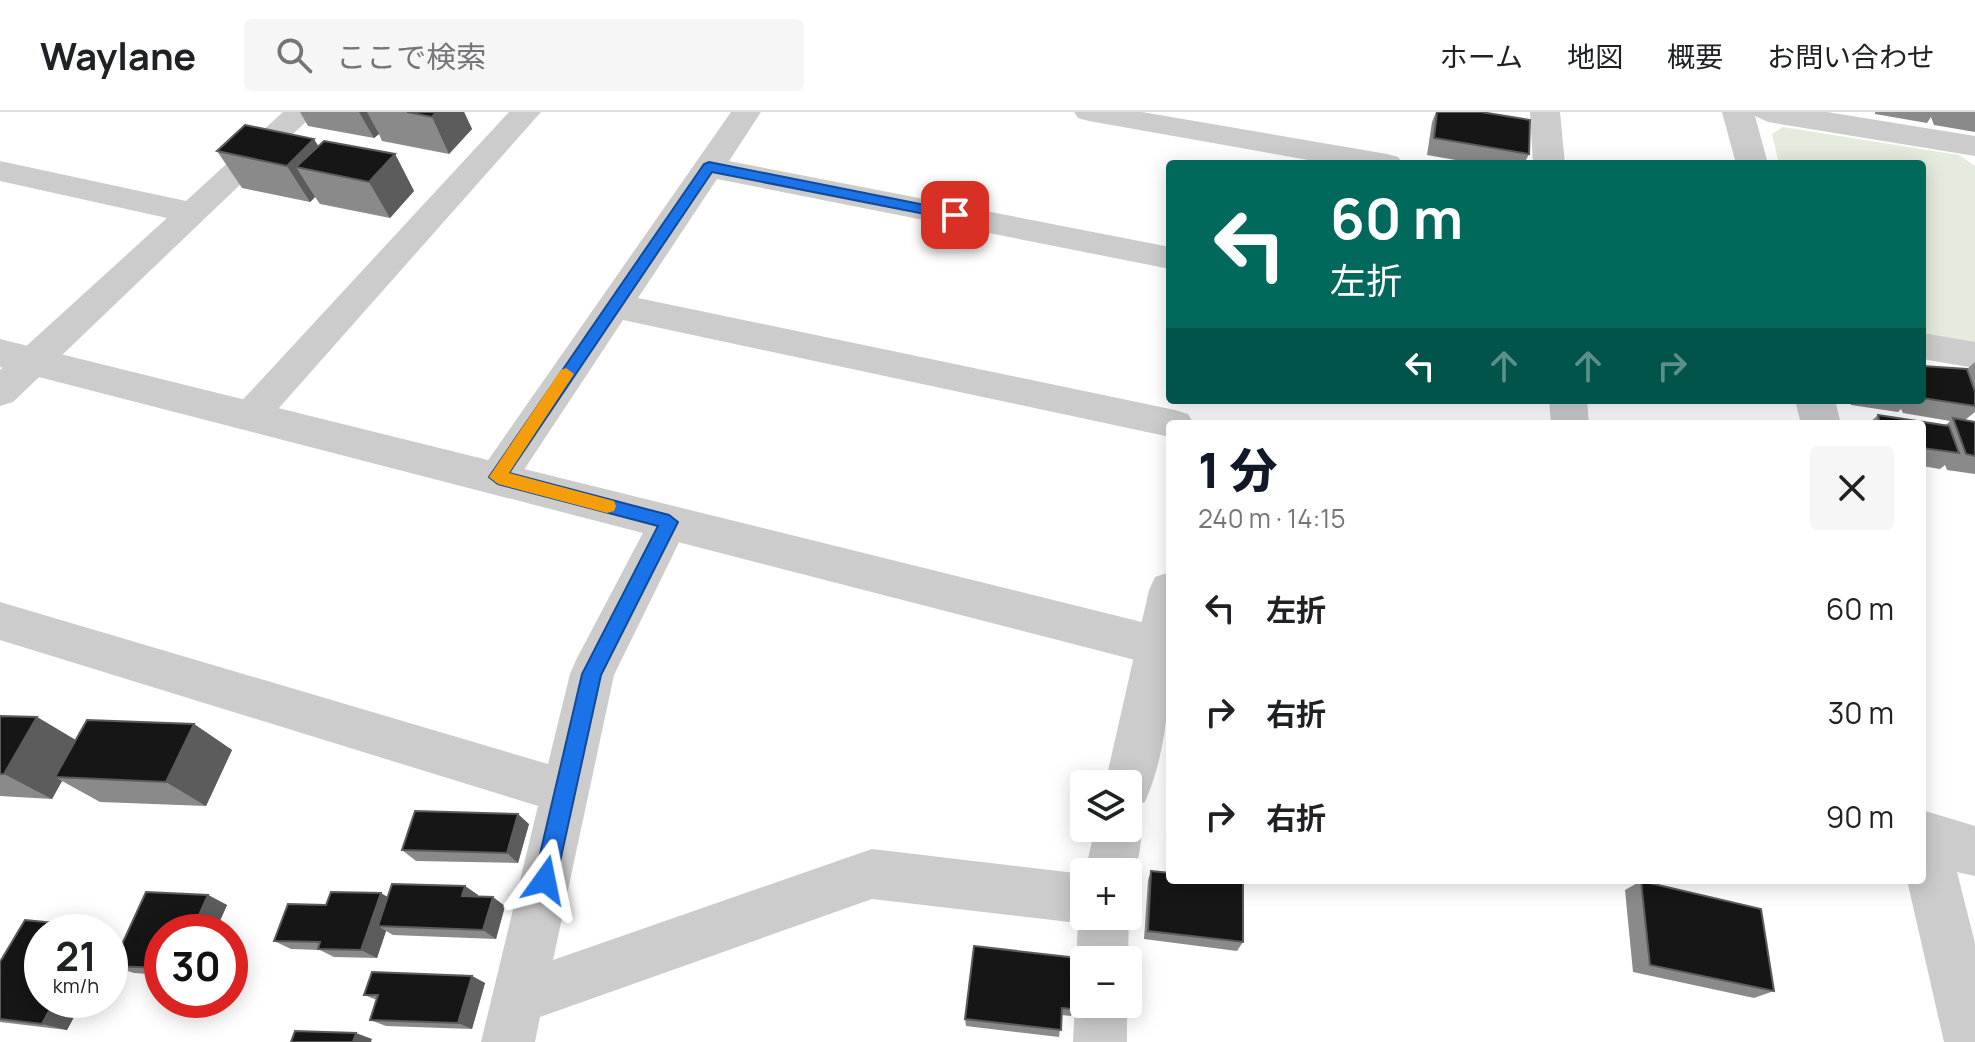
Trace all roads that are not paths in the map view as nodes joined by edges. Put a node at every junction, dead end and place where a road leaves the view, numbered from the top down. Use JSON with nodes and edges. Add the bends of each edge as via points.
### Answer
{"nodes":[{"id":1,"x":301,"y":112,"type":"edge"},
{"id":2,"x":526,"y":112,"type":"edge"},
{"id":3,"x":746,"y":112,"type":"edge"},
{"id":4,"x":1089,"y":112,"type":"edge"},
{"id":5,"x":1545,"y":112,"type":"edge"},
{"id":6,"x":1738,"y":112,"type":"edge"},
{"id":7,"x":1768,"y":112,"type":"edge"},
{"id":8,"x":1975,"y":146,"type":"edge"},
{"id":9,"x":1364,"y":160,"type":"edge"},
{"id":10,"x":1549,"y":160,"type":"edge"},
{"id":11,"x":1751,"y":160,"type":"edge"},
{"id":12,"x":709,"y":167,"type":"junction"},
{"id":13,"x":0,"y":171,"type":"edge"},
{"id":14,"x":193,"y":213,"type":"junction"},
{"id":15,"x":1166,"y":257,"type":"edge"},
{"id":16,"x":612,"y":305,"type":"junction"},
{"id":17,"x":1926,"y":347,"type":"edge"},
{"id":18,"x":1975,"y":355,"type":"edge"},
{"id":19,"x":16,"y":357,"type":"edge"},
{"id":20,"x":0,"y":392,"type":"edge"},
{"id":21,"x":250,"y":416,"type":"junction"},
{"id":22,"x":1166,"y":422,"type":"edge"},
{"id":23,"x":498,"y":477,"type":"junction"},
{"id":24,"x":669,"y":522,"type":"junction"},
{"id":25,"x":0,"y":621,"type":"edge"},
{"id":26,"x":1164,"y":647,"type":"edge"},
{"id":27,"x":1132,"y":770,"type":"edge"},
{"id":28,"x":565,"y":792,"type":"junction"},
{"id":29,"x":1926,"y":838,"type":"edge"},
{"id":30,"x":1975,"y":851,"type":"edge"},
{"id":31,"x":1926,"y":853,"type":"edge"},
{"id":32,"x":1070,"y":897,"type":"edge"},
{"id":33,"x":1101,"y":1018,"type":"edge"},
{"id":34,"x":514,"y":1020,"type":"edge"},
{"id":35,"x":1100,"y":1042,"type":"edge"},
{"id":36,"x":1972,"y":1042,"type":"edge"}],
"edges":[{"from":1,"to":14,"type":"street"},
{"from":2,"to":21,"type":"street"},
{"from":3,"to":12,"type":"street"},
{"from":4,"to":9,"type":"street"},
{"from":5,"to":10,"type":"street"},
{"from":6,"to":11,"type":"street"},
{"from":7,"to":8,"type":"street"},
{"from":12,"to":15,"type":"street"},
{"from":12,"to":16,"type":"street"},
{"from":13,"to":14,"type":"street"},
{"from":14,"to":19,"type":"street"},
{"from":16,"to":22,"type":"street"},
{"from":16,"to":23,"type":"street"},
{"from":17,"to":18,"type":"street"},
{"from":19,"to":20,"type":"street"},
{"from":19,"to":21,"type":"street"},
{"from":21,"to":23,"type":"street"},
{"from":23,"to":24,"type":"street"},
{"from":24,"to":26,"type":"street"},
{"from":24,"to":28,"type":"street","via":[[592,674]]},
{"from":25,"to":28,"type":"street"},
{"from":26,"to":27,"type":"street"},
{"from":28,"to":34,"type":"street"},
{"from":29,"to":30,"type":"street"},
{"from":31,"to":36,"type":"street"},
{"from":32,"to":34,"type":"street","via":[[872,874]]},
{"from":33,"to":35,"type":"street"}]}
